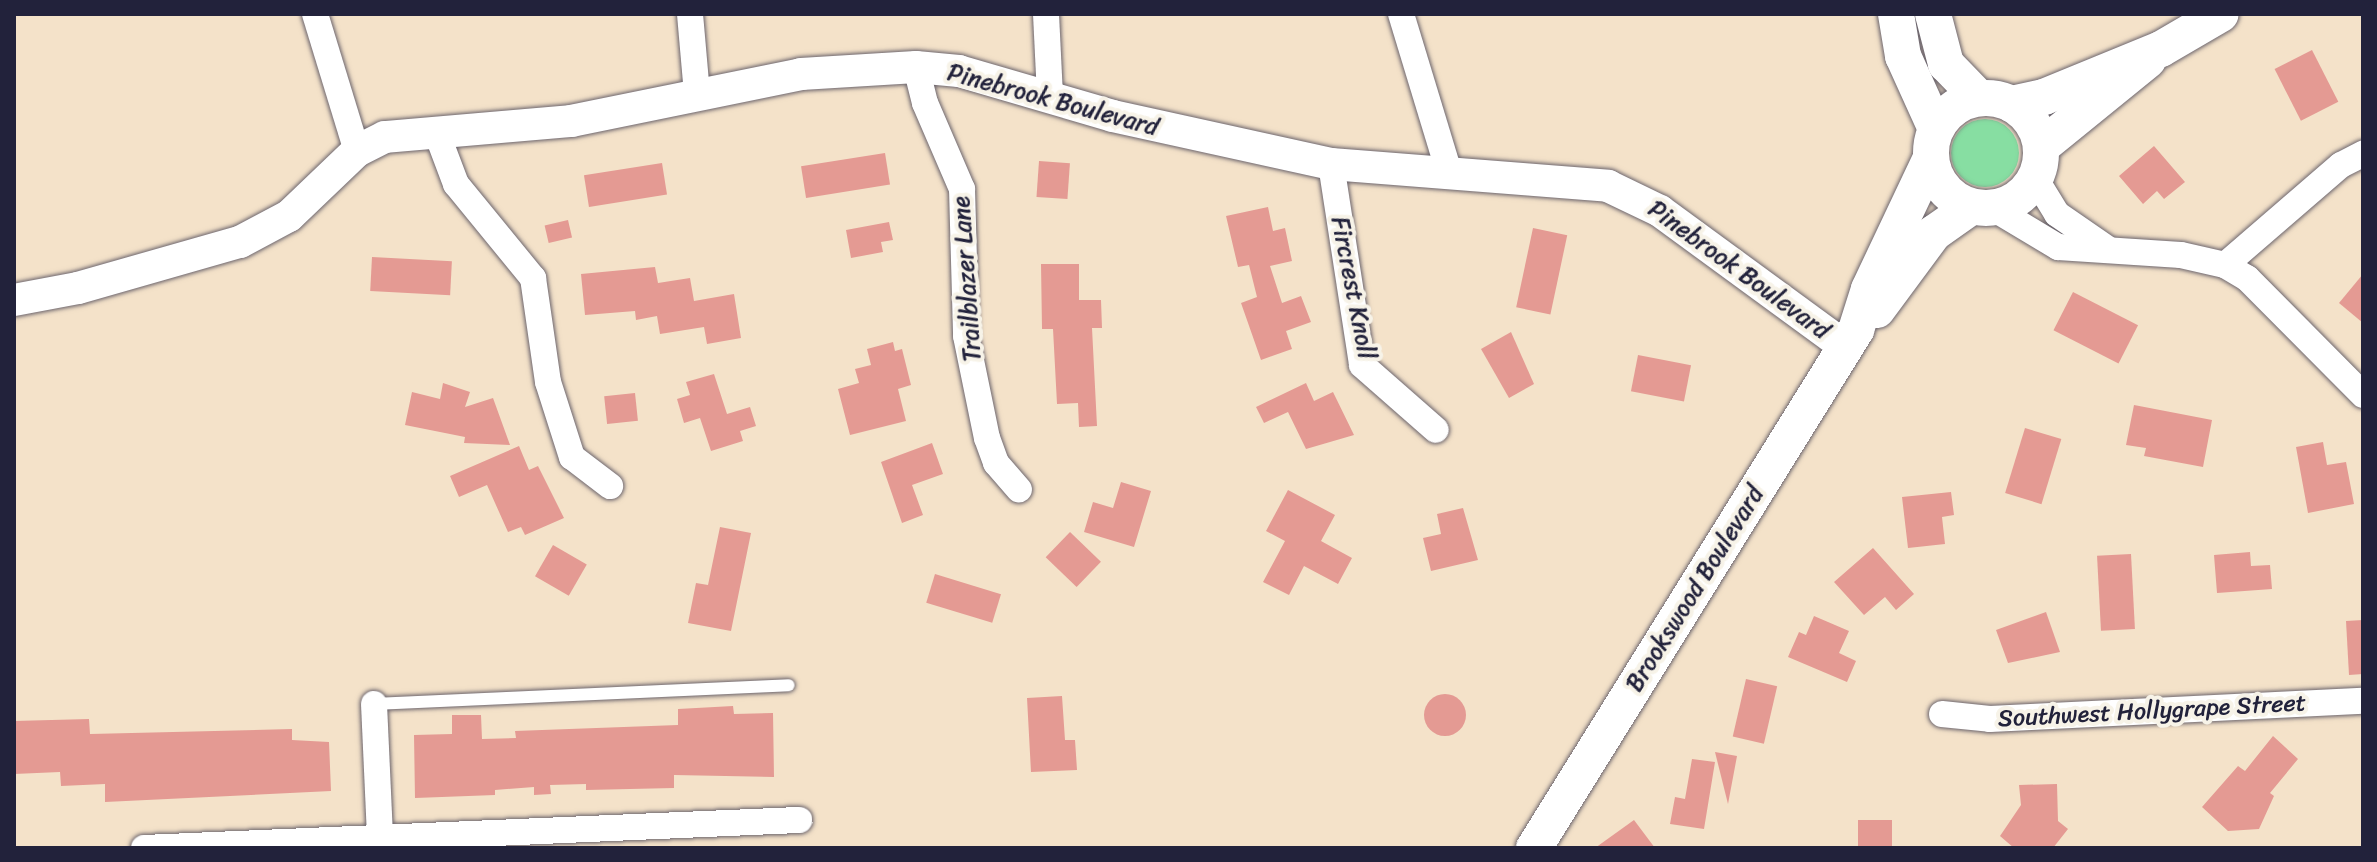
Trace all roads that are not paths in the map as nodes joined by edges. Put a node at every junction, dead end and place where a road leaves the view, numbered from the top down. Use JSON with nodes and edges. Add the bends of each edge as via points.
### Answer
{"nodes":[{"id":1,"x":315,"y":14,"type":"edge"},
{"id":2,"x":690,"y":14,"type":"edge"},
{"id":3,"x":1046,"y":14,"type":"edge"},
{"id":4,"x":1401,"y":14,"type":"edge"},
{"id":5,"x":1896,"y":14,"type":"edge"},
{"id":6,"x":1933,"y":14,"type":"edge"},
{"id":7,"x":2221,"y":14,"type":"edge"},
{"id":8,"x":2161,"y":49,"type":"junction"},
{"id":9,"x":916,"y":67,"type":"junction"},
{"id":10,"x":697,"y":94,"type":"junction"},
{"id":11,"x":1050,"y":97,"type":"junction"},
{"id":12,"x":1995,"y":101,"type":"junction"},
{"id":13,"x":436,"y":131,"type":"junction"},
{"id":14,"x":1933,"y":145,"type":"junction"},
{"id":15,"x":357,"y":151,"type":"junction"},
{"id":16,"x":2363,"y":154,"type":"edge"},
{"id":17,"x":2038,"y":162,"type":"junction"},
{"id":18,"x":1331,"y":164,"type":"junction"},
{"id":19,"x":1450,"y":175,"type":"junction"},
{"id":20,"x":1982,"y":208,"type":"junction"},
{"id":21,"x":2108,"y":249,"type":"junction"},
{"id":22,"x":2225,"y":265,"type":"junction"},
{"id":23,"x":14,"y":300,"type":"edge"},
{"id":24,"x":1851,"y":339,"type":"junction"},
{"id":25,"x":2363,"y":395,"type":"edge"},
{"id":26,"x":1436,"y":430,"type":"dead end"},
{"id":27,"x":610,"y":486,"type":"dead end"},
{"id":28,"x":1019,"y":489,"type":"dead end"},
{"id":29,"x":789,"y":685,"type":"dead end"},
{"id":30,"x":2363,"y":701,"type":"edge"},
{"id":31,"x":374,"y":704,"type":"joint"},
{"id":32,"x":1942,"y":714,"type":"dead end"},
{"id":33,"x":799,"y":820,"type":"dead end"},
{"id":34,"x":380,"y":837,"type":"junction"},
{"id":35,"x":669,"y":837,"type":"edge"},
{"id":36,"x":144,"y":848,"type":"edge"},
{"id":37,"x":1534,"y":848,"type":"edge"}],
"edges":[{"from":1,"to":15,"type":"street"},
{"from":2,"to":10,"type":"street"},
{"from":3,"to":11,"type":"street"},
{"from":4,"to":19,"type":"street"},
{"from":5,"to":14,"type":"main road","via":[[1903,56]]},
{"from":6,"to":12,"type":"main road","via":[[1946,64]]},
{"from":7,"to":8,"type":"main road"},
{"from":8,"to":12,"type":"main road","via":[[2044,97]]},
{"from":8,"to":17,"type":"main road"},
{"from":9,"to":10,"type":"street","name":"Pinebrook Boulevard","via":[[801,74]]},
{"from":9,"to":11,"type":"street","name":"Pinebrook Boulevard","via":[[959,71]]},
{"from":9,"to":28,"type":"street","name":"Trailblazer Lane","via":[[925,103],[962,189],[966,336],[987,438],[996,463]]},
{"from":10,"to":13,"type":"street","name":"Pinebrook Boulevard","via":[[571,121]]},
{"from":11,"to":18,"type":"street","name":"Pinebrook Boulevard","via":[[1185,134]]},
{"from":12,"to":14,"type":"main road","via":[[1949,112]]},
{"from":12,"to":17,"type":"main road","via":[[2034,126]]},
{"from":13,"to":15,"type":"street","name":"Pinebrook Boulevard","via":[[385,137]]},
{"from":13,"to":27,"type":"street","via":[[456,184],[533,278],[548,382],[572,457]]},
{"from":14,"to":20,"type":"main road","via":[[1944,190]]},
{"from":14,"to":24,"type":"main road","name":"Brookswood Boulevard"},
{"from":15,"to":23,"type":"street","name":"Pinebrook Boulevard","via":[[289,216],[240,242],[78,288]]},
{"from":16,"to":22,"type":"street","via":[[2341,165]]},
{"from":17,"to":20,"type":"main road","via":[[2013,202]]},
{"from":17,"to":21,"type":"street","via":[[2057,214]]},
{"from":18,"to":19,"type":"street","name":"Pinebrook Boulevard"},
{"from":18,"to":26,"type":"street","name":"Fircrest Knoll","via":[[1362,365]]},
{"from":19,"to":24,"type":"street","name":"Pinebrook Boulevard","via":[[1581,181],[1632,196]]},
{"from":20,"to":21,"type":"street","via":[[2058,247]]},
{"from":20,"to":24,"type":"main road","name":"Brookswood Boulevard","via":[[1934,233],[1887,301]]},
{"from":21,"to":22,"type":"street"},
{"from":22,"to":25,"type":"street","via":[[2247,278]]},
{"from":24,"to":37,"type":"main road","name":"Brookswood Boulevard"},
{"from":29,"to":31,"type":"lane"},
{"from":30,"to":32,"type":"street","name":"Southwest Hollygrape Street","via":[[1990,719]]},
{"from":31,"to":34,"type":"street"},
{"from":33,"to":35,"type":"street"},
{"from":34,"to":35,"type":"street"},
{"from":34,"to":36,"type":"street"}]}
